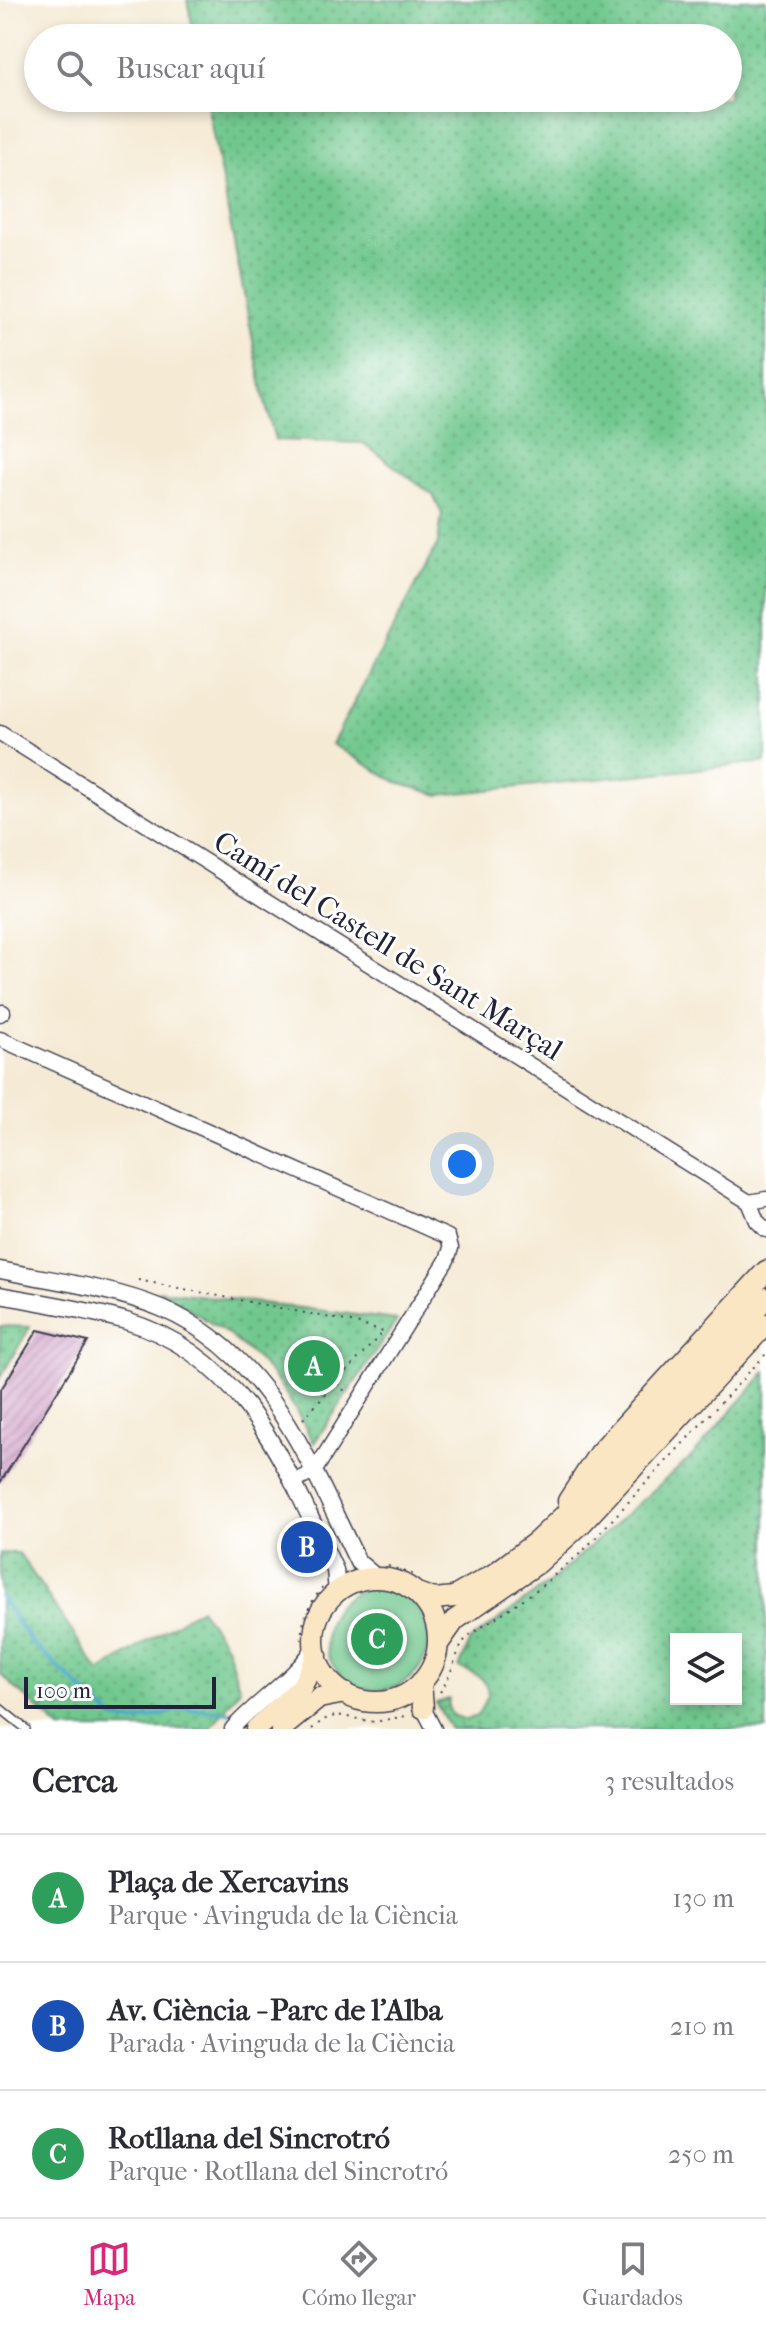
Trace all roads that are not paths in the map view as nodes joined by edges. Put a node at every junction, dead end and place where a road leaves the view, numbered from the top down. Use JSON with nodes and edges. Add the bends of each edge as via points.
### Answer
{"nodes":[{"id":1,"x":0,"y":733,"type":"edge"},
{"id":2,"x":0,"y":1039,"type":"edge"},
{"id":3,"x":766,"y":1199,"type":"edge"},
{"id":4,"x":749,"y":1202,"type":"junction"},
{"id":5,"x":766,"y":1230,"type":"edge"},
{"id":6,"x":0,"y":1270,"type":"edge"},
{"id":7,"x":766,"y":1271,"type":"edge"},
{"id":8,"x":0,"y":1295,"type":"edge"},
{"id":9,"x":766,"y":1298,"type":"edge"},
{"id":10,"x":766,"y":1324,"type":"edge"},
{"id":11,"x":314,"y":1472,"type":"junction"},
{"id":12,"x":292,"y":1483,"type":"junction"},
{"id":13,"x":558,"y":1522,"type":"junction"},
{"id":14,"x":381,"y":1572,"type":"junction"},
{"id":15,"x":331,"y":1586,"type":"junction"},
{"id":16,"x":420,"y":1587,"type":"junction"},
{"id":17,"x":438,"y":1644,"type":"junction"},
{"id":18,"x":311,"y":1650,"type":"junction"},
{"id":19,"x":421,"y":1682,"type":"junction"},
{"id":20,"x":345,"y":1693,"type":"junction"},
{"id":21,"x":397,"y":1697,"type":"junction"},
{"id":22,"x":422,"y":1707,"type":"junction"},
{"id":23,"x":0,"y":1708,"type":"edge"},
{"id":24,"x":276,"y":1715,"type":"edge"},
{"id":25,"x":0,"y":1717,"type":"edge"},
{"id":26,"x":12,"y":1718,"type":"junction"},
{"id":27,"x":26,"y":1729,"type":"edge"},
{"id":28,"x":232,"y":1729,"type":"edge"},
{"id":29,"x":256,"y":1729,"type":"edge"},
{"id":30,"x":434,"y":1729,"type":"edge"}],
"edges":[{"from":1,"to":4,"type":"street","name":"Camí del Castell de Sant Marçal"},
{"from":2,"to":11,"type":"street","via":[[448,1237],[447,1260]]},
{"from":3,"to":4,"type":"street"},
{"from":4,"to":5,"type":"street","name":"Camí del Castell de Sant Marçal"},
{"from":6,"to":11,"type":"street","via":[[138,1300],[204,1332],[262,1384]]},
{"from":7,"to":13,"type":"main road","via":[[599,1453]]},
{"from":8,"to":12,"type":"street","via":[[128,1321],[182,1346],[242,1398],[268,1434]]},
{"from":9,"to":13,"type":"main road"},
{"from":10,"to":17,"type":"main road","via":[[583,1522],[538,1563],[455,1620]]},
{"from":11,"to":12,"type":"street"},
{"from":11,"to":14,"type":"street","via":[[358,1562]]},
{"from":12,"to":15,"type":"street","via":[[335,1570]]},
{"from":13,"to":16,"type":"main road","via":[[462,1594],[434,1599]]},
{"from":14,"to":15,"type":"main road"},
{"from":14,"to":16,"type":"main road"},
{"from":15,"to":18,"type":"main road"},
{"from":16,"to":17,"type":"main road","via":[[435,1621]]},
{"from":17,"to":19,"type":"main road"},
{"from":18,"to":20,"type":"main road","via":[[327,1677]]},
{"from":18,"to":24,"type":"main road","via":[[302,1686]]},
{"from":19,"to":21,"type":"main road"},
{"from":19,"to":22,"type":"main road"},
{"from":20,"to":21,"type":"main road","via":[[371,1701]]},
{"from":20,"to":24,"type":"main road"},
{"from":21,"to":22,"type":"main road"},
{"from":22,"to":30,"type":"street"},
{"from":23,"to":26,"type":"lane"},
{"from":24,"to":28,"type":"street"},
{"from":24,"to":29,"type":"main road"},
{"from":25,"to":26,"type":"lane"},
{"from":26,"to":27,"type":"lane"}]}
